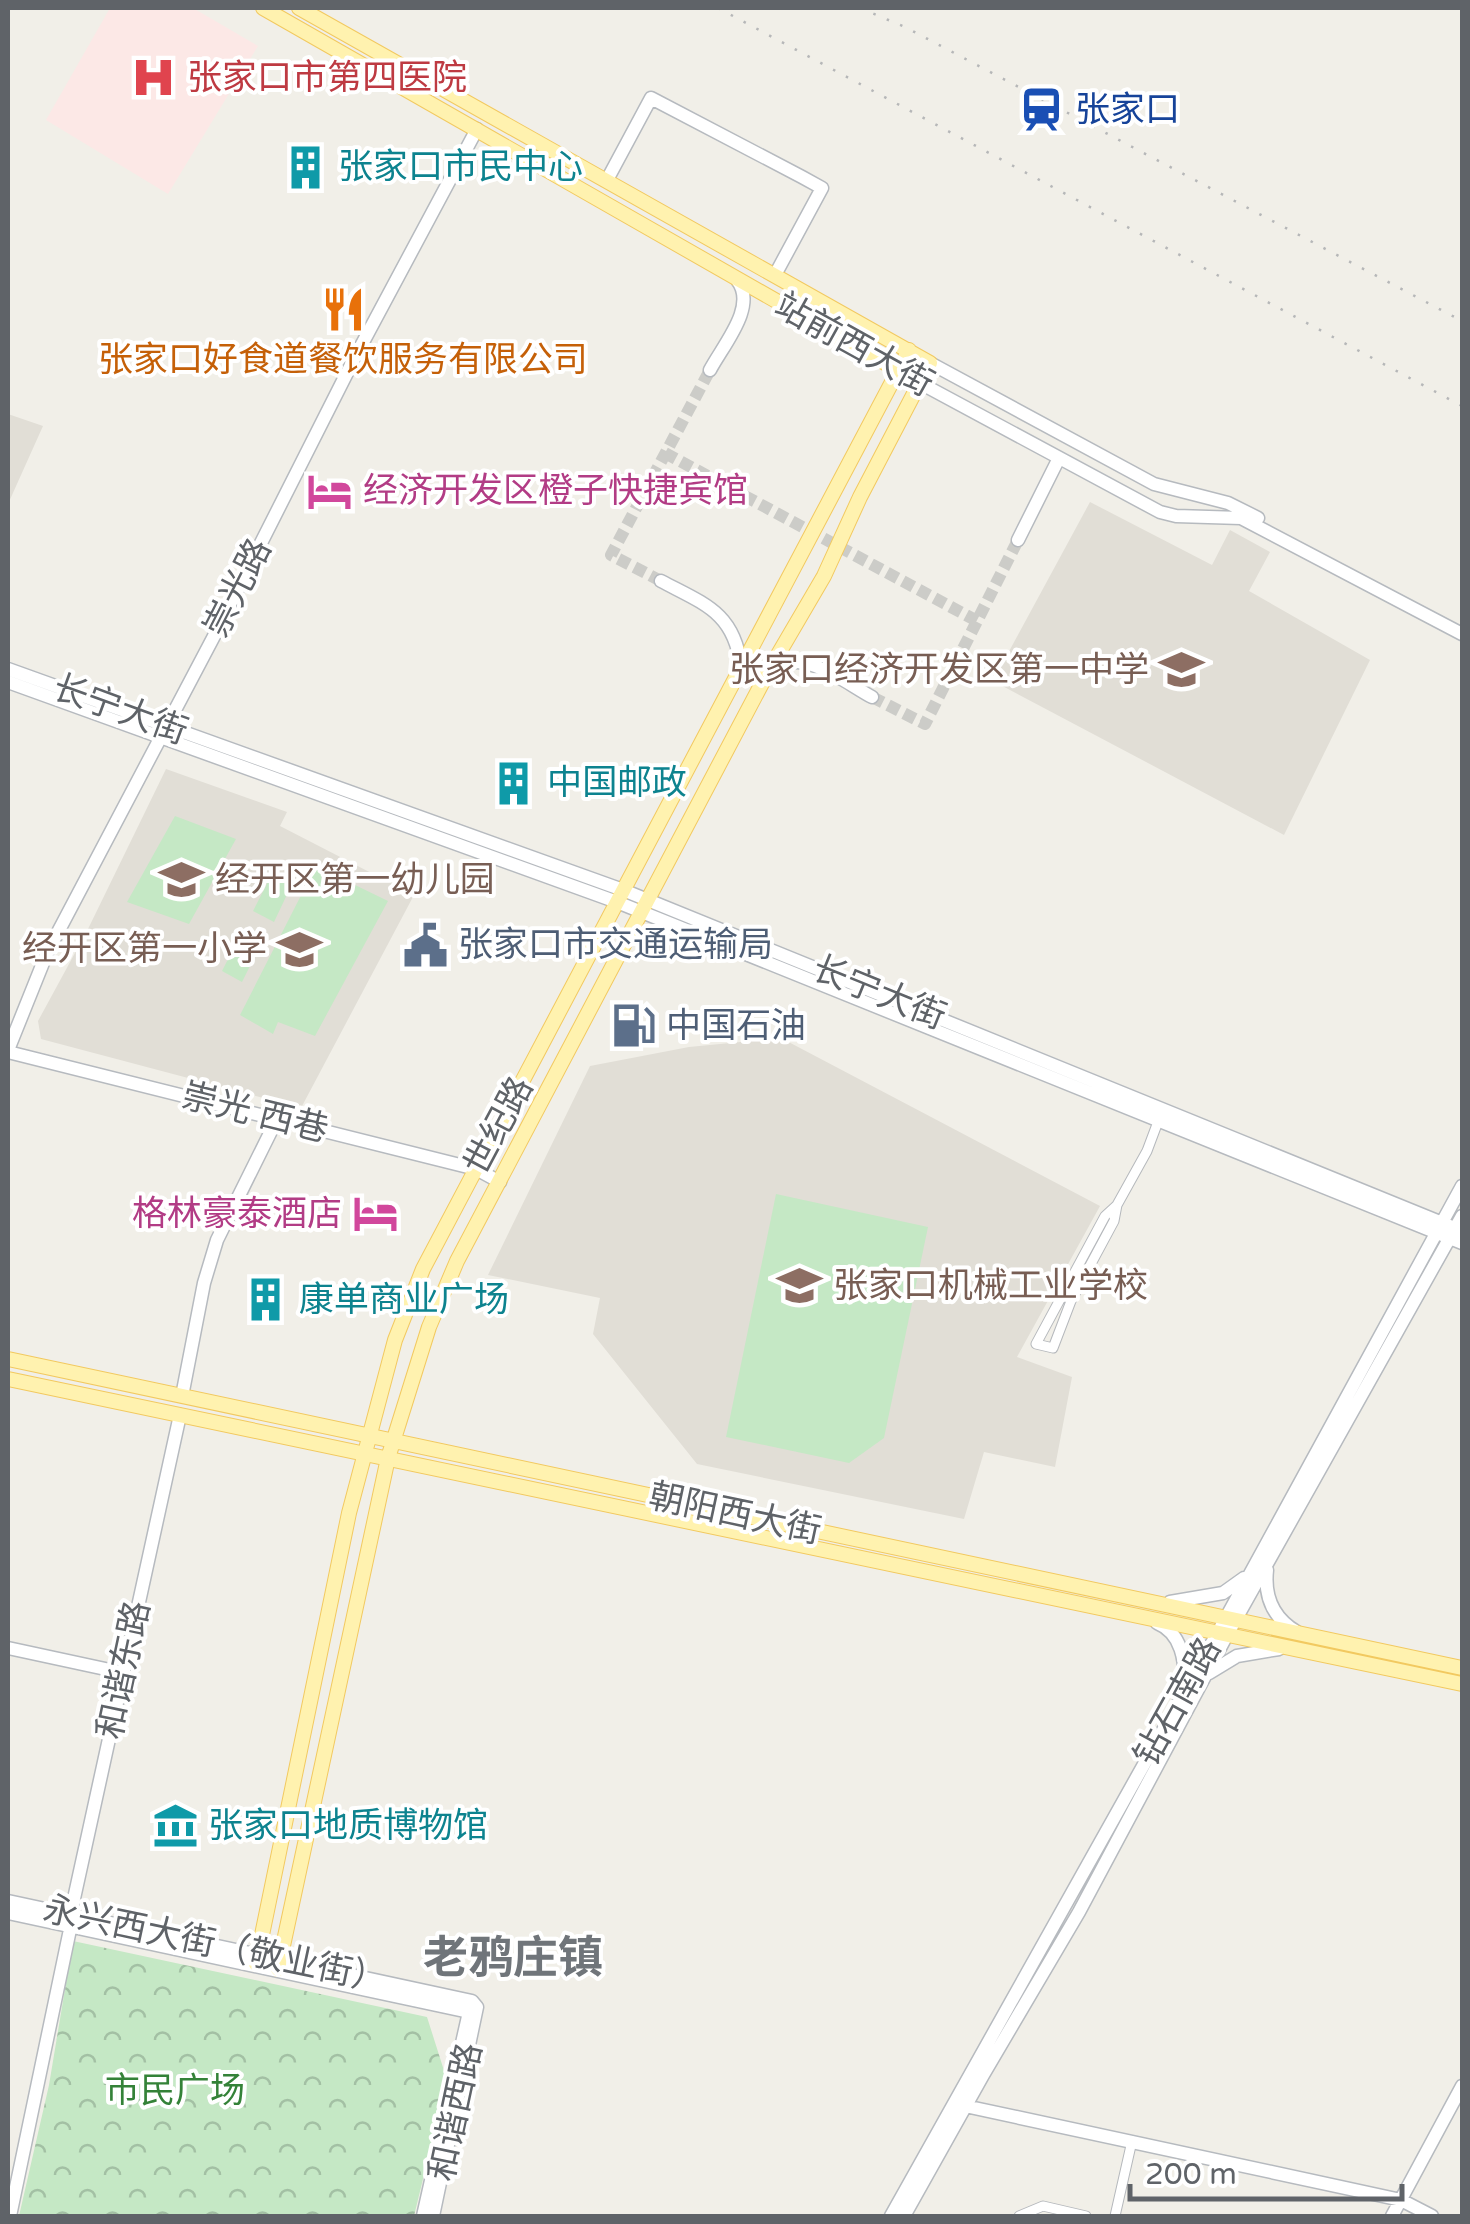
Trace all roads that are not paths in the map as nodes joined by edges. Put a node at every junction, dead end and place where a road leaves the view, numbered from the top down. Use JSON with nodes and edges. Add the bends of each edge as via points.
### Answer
{"nodes":[{"id":1,"x":263,"y":8,"type":"edge"},
{"id":2,"x":299,"y":8,"type":"edge"},
{"id":3,"x":476,"y":129,"type":"junction"},
{"id":4,"x":607,"y":180,"type":"junction"},
{"id":5,"x":678,"y":220,"type":"junction"},
{"id":6,"x":667,"y":239,"type":"junction"},
{"id":7,"x":775,"y":275,"type":"junction"},
{"id":8,"x":736,"y":278,"type":"junction"},
{"id":9,"x":909,"y":350,"type":"junction"},
{"id":10,"x":930,"y":363,"type":"junction"},
{"id":11,"x":710,"y":370,"type":"tunnel mouth"},
{"id":12,"x":898,"y":370,"type":"junction"},
{"id":13,"x":920,"y":383,"type":"junction"},
{"id":14,"x":1059,"y":458,"type":"junction"},
{"id":15,"x":841,"y":480,"type":"junction"},
{"id":16,"x":863,"y":492,"type":"junction"},
{"id":17,"x":1275,"y":530,"type":"junction"},
{"id":18,"x":1018,"y":540,"type":"tunnel mouth"},
{"id":19,"x":660,"y":581,"type":"tunnel mouth"},
{"id":20,"x":1462,"y":631,"type":"edge"},
{"id":21,"x":8,"y":669,"type":"edge"},
{"id":22,"x":738,"y":672,"type":"junction"},
{"id":23,"x":8,"y":682,"type":"edge"},
{"id":24,"x":762,"y":684,"type":"junction"},
{"id":25,"x":872,"y":697,"type":"tunnel mouth"},
{"id":26,"x":163,"y":732,"type":"junction"},
{"id":27,"x":620,"y":896,"type":"junction"},
{"id":28,"x":645,"y":906,"type":"junction"},
{"id":29,"x":8,"y":1051,"type":"edge"},
{"id":30,"x":1159,"y":1118,"type":"junction"},
{"id":31,"x":277,"y":1119,"type":"junction"},
{"id":32,"x":476,"y":1170,"type":"junction"},
{"id":33,"x":500,"y":1182,"type":"junction"},
{"id":34,"x":1462,"y":1186,"type":"edge"},
{"id":35,"x":1117,"y":1205,"type":"junction"},
{"id":36,"x":1453,"y":1230,"type":"edge"},
{"id":37,"x":8,"y":1359,"type":"edge"},
{"id":38,"x":8,"y":1379,"type":"edge"},
{"id":39,"x":182,"y":1396,"type":"junction"},
{"id":40,"x":180,"y":1415,"type":"junction"},
{"id":41,"x":368,"y":1436,"type":"junction"},
{"id":42,"x":393,"y":1442,"type":"junction"},
{"id":43,"x":364,"y":1453,"type":"junction"},
{"id":44,"x":388,"y":1458,"type":"junction"},
{"id":45,"x":1270,"y":1561,"type":"junction"},
{"id":46,"x":1252,"y":1569,"type":"junction"},
{"id":47,"x":1150,"y":1602,"type":"junction"},
{"id":48,"x":1147,"y":1618,"type":"junction"},
{"id":49,"x":1231,"y":1619,"type":"junction"},
{"id":50,"x":1222,"y":1634,"type":"junction"},
{"id":51,"x":1299,"y":1634,"type":"junction"},
{"id":52,"x":8,"y":1648,"type":"edge"},
{"id":53,"x":1293,"y":1649,"type":"junction"},
{"id":54,"x":1462,"y":1668,"type":"edge"},
{"id":55,"x":124,"y":1673,"type":"junction"},
{"id":56,"x":1204,"y":1678,"type":"junction"},
{"id":57,"x":1462,"y":1684,"type":"edge"},
{"id":58,"x":1183,"y":1694,"type":"junction"},
{"id":59,"x":8,"y":1901,"type":"edge"},
{"id":60,"x":8,"y":1913,"type":"edge"},
{"id":61,"x":69,"y":1920,"type":"junction"},
{"id":62,"x":256,"y":1959,"type":"junction"},
{"id":63,"x":279,"y":1963,"type":"junction"},
{"id":64,"x":473,"y":2010,"type":"junction"},
{"id":65,"x":1462,"y":2086,"type":"edge"},
{"id":66,"x":965,"y":2106,"type":"junction"},
{"id":67,"x":1132,"y":2141,"type":"junction"},
{"id":68,"x":10,"y":2187,"type":"edge"},
{"id":69,"x":1401,"y":2200,"type":"junction"},
{"id":70,"x":10,"y":2216,"type":"edge"},
{"id":71,"x":423,"y":2216,"type":"edge"},
{"id":72,"x":434,"y":2216,"type":"edge"},
{"id":73,"x":891,"y":2216,"type":"edge"},
{"id":74,"x":904,"y":2216,"type":"edge"},
{"id":75,"x":1019,"y":2216,"type":"edge"},
{"id":76,"x":1086,"y":2216,"type":"edge"},
{"id":77,"x":1115,"y":2216,"type":"edge"},
{"id":78,"x":1392,"y":2216,"type":"edge"},
{"id":79,"x":1432,"y":2216,"type":"edge"}],
"edges":[{"from":1,"to":3,"type":"main road","name":"站前西大街"},
{"from":2,"to":4,"type":"main road","name":"站前西大街"},
{"from":3,"to":6,"type":"main road","name":"站前西大街"},
{"from":3,"to":26,"type":"main road","name":"崇光路"},
{"from":4,"to":5,"type":"main road","name":"站前西大街"},
{"from":4,"to":7,"type":"main road","via":[[651,98],[822,188]]},
{"from":5,"to":6,"type":"main road"},
{"from":5,"to":7,"type":"main road","name":"站前西大街"},
{"from":6,"to":8,"type":"main road","name":"站前西大街"},
{"from":7,"to":9,"type":"main road","name":"站前西大街"},
{"from":8,"to":11,"type":"main road","via":[[744,306]]},
{"from":8,"to":12,"type":"main road","name":"站前西大街"},
{"from":9,"to":10,"type":"main road","name":"站前西大街"},
{"from":9,"to":12,"type":"main road","name":"世纪路"},
{"from":10,"to":13,"type":"main road","name":"世纪路"},
{"from":10,"to":17,"type":"main road","name":"站前西大街","via":[[1154,484],[1237,506]]},
{"from":12,"to":13,"type":"main road","name":"站前西大街"},
{"from":12,"to":15,"type":"main road","name":"世纪路"},
{"from":13,"to":14,"type":"main road","name":"站前西大街"},
{"from":13,"to":16,"type":"main road","name":"世纪路"},
{"from":14,"to":17,"type":"main road","name":"站前西大街","via":[[1160,512],[1241,518]]},
{"from":14,"to":18,"type":"main road"},
{"from":15,"to":16,"type":"main road"},
{"from":15,"to":22,"type":"main road","name":"世纪路"},
{"from":16,"to":24,"type":"main road","name":"世纪路"},
{"from":17,"to":20,"type":"main road","name":"站前西大街"},
{"from":19,"to":22,"type":"main road","via":[[726,620],[735,634]]},
{"from":21,"to":26,"type":"main road","name":"长宁大街"},
{"from":22,"to":24,"type":"main road"},
{"from":22,"to":27,"type":"main road","name":"世纪路"},
{"from":23,"to":26,"type":"main road","name":"长宁大街"},
{"from":24,"to":25,"type":"main road","via":[[780,663],[805,662]]},
{"from":24,"to":28,"type":"main road","name":"世纪路"},
{"from":26,"to":27,"type":"main road","name":"长宁大街"},
{"from":26,"to":29,"type":"main road","name":"崇光路","via":[[47,953]]},
{"from":27,"to":28,"type":"main road","name":"长宁大街"},
{"from":27,"to":32,"type":"main road","name":"世纪路"},
{"from":28,"to":30,"type":"main road","name":"长宁大街"},
{"from":28,"to":33,"type":"main road","name":"世纪路"},
{"from":28,"to":36,"type":"main road","name":"长宁大街"},
{"from":29,"to":31,"type":"main road","name":"崇光 西巷"},
{"from":30,"to":35,"type":"street"},
{"from":30,"to":36,"type":"main road","name":"长宁大街"},
{"from":31,"to":32,"type":"main road","name":"崇光 西巷"},
{"from":31,"to":39,"type":"main road","via":[[218,1240]]},
{"from":32,"to":33,"type":"main road","name":"崇光 西巷"},
{"from":32,"to":41,"type":"main road","name":"世纪路","via":[[416,1286]]},
{"from":33,"to":42,"type":"main road","name":"世纪路","via":[[441,1296]]},
{"from":34,"to":36,"type":"main road","name":"钻石南路"},
{"from":35,"to":35,"type":"street","via":[[1105,1216],[1036,1344],[1053,1348]]},
{"from":36,"to":45,"type":"main road","name":"钻石南路"},
{"from":36,"to":46,"type":"main road","name":"钻石南路"},
{"from":37,"to":39,"type":"main road","name":"朝阳西大街"},
{"from":38,"to":40,"type":"main road","name":"朝阳西大街"},
{"from":39,"to":41,"type":"main road","name":"朝阳西大街"},
{"from":40,"to":43,"type":"main road","name":"朝阳西大街"},
{"from":40,"to":55,"type":"main road","name":"和谐东路"},
{"from":41,"to":42,"type":"main road","name":"朝阳西大街"},
{"from":41,"to":43,"type":"main road","name":"世纪路"},
{"from":42,"to":44,"type":"main road","name":"世纪路"},
{"from":42,"to":47,"type":"main road","name":"朝阳西大街"},
{"from":43,"to":44,"type":"main road","name":"朝阳西大街"},
{"from":43,"to":62,"type":"main road","name":"世纪路"},
{"from":44,"to":48,"type":"main road","name":"朝阳西大街"},
{"from":44,"to":63,"type":"main road","name":"世纪路"},
{"from":45,"to":49,"type":"main road","name":"钻石南路"},
{"from":45,"to":51,"type":"main road","via":[[1272,1610]]},
{"from":46,"to":47,"type":"main road","via":[[1223,1593]]},
{"from":46,"to":49,"type":"main road","name":"钻石南路"},
{"from":47,"to":49,"type":"main road","name":"朝阳西大街"},
{"from":48,"to":50,"type":"main road","name":"朝阳西大街"},
{"from":48,"to":58,"type":"main road","via":[[1175,1636],[1185,1664]]},
{"from":49,"to":50,"type":"main road","name":"钻石南路"},
{"from":49,"to":51,"type":"main road","name":"朝阳西大街"},
{"from":50,"to":53,"type":"main road","name":"朝阳西大街"},
{"from":50,"to":56,"type":"main road","name":"钻石南路"},
{"from":50,"to":58,"type":"main road","name":"钻石南路"},
{"from":51,"to":54,"type":"main road","name":"朝阳西大街"},
{"from":52,"to":55,"type":"main road"},
{"from":53,"to":56,"type":"main road","via":[[1237,1656]]},
{"from":53,"to":57,"type":"main road","name":"朝阳西大街"},
{"from":55,"to":61,"type":"main road","name":"和谐东路"},
{"from":56,"to":66,"type":"main road","name":"钻石南路","via":[[1080,1912]]},
{"from":58,"to":73,"type":"main road","name":"钻石南路"},
{"from":59,"to":61,"type":"main road","name":"永兴西大街（敬业街）"},
{"from":60,"to":61,"type":"main road","name":"永兴西大街（敬业街）"},
{"from":61,"to":62,"type":"main road","name":"永兴西大街（敬业街）"},
{"from":61,"to":68,"type":"main road","name":"和谐东路"},
{"from":62,"to":63,"type":"main road","name":"永兴西大街（敬业街）"},
{"from":63,"to":64,"type":"main road","name":"永兴西大街（敬业街）"},
{"from":64,"to":71,"type":"main road","name":"和谐西路"},
{"from":64,"to":72,"type":"main road","name":"和谐西路"},
{"from":65,"to":69,"type":"main road"},
{"from":66,"to":67,"type":"main road"},
{"from":66,"to":74,"type":"main road","name":"钻石南路"},
{"from":67,"to":69,"type":"main road"},
{"from":67,"to":77,"type":"street"},
{"from":68,"to":70,"type":"main road","name":"和谐东路"},
{"from":69,"to":78,"type":"main road"},
{"from":69,"to":79,"type":"main road"},
{"from":75,"to":76,"type":"street","via":[[1043,2206]]}]}
